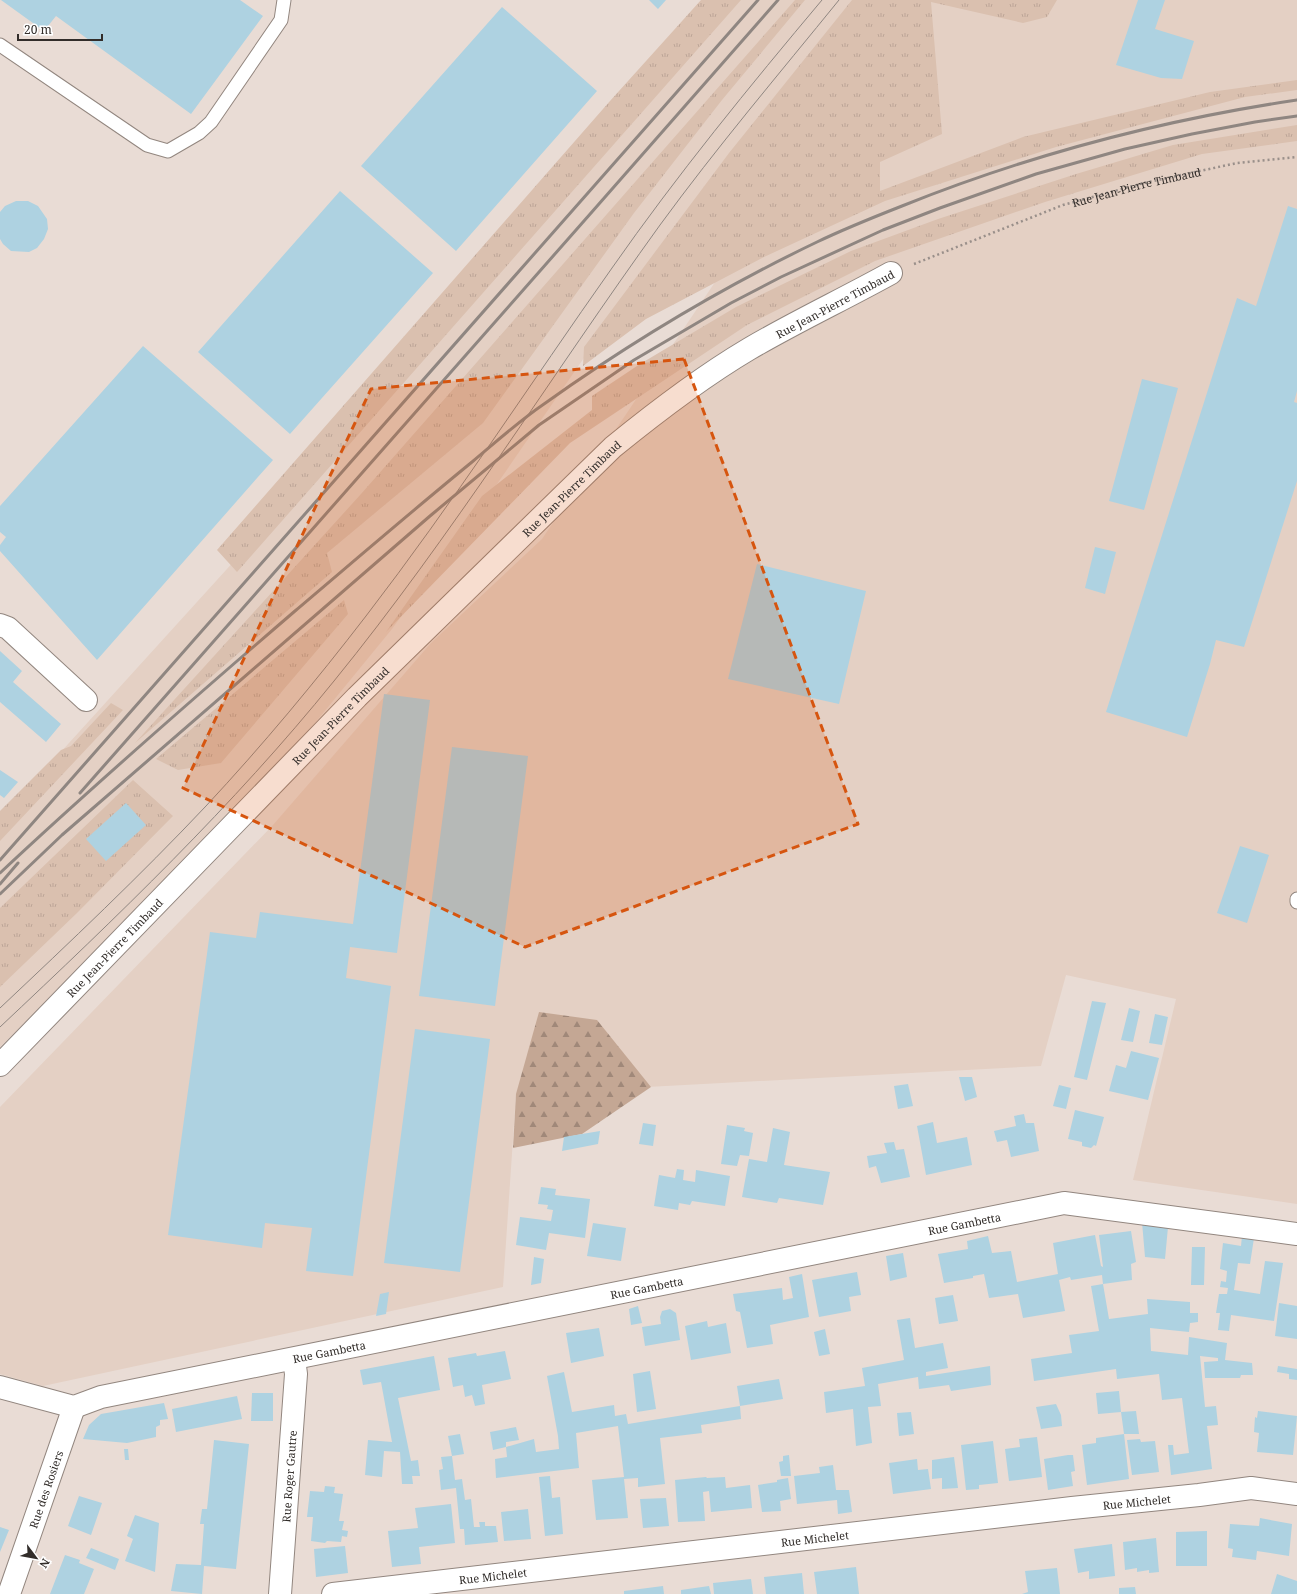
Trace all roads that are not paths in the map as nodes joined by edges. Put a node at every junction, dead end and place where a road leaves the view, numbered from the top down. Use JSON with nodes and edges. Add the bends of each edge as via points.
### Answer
{"nodes":[{"id":1,"x":284,"y":0,"type":"edge"},
{"id":2,"x":0,"y":45,"type":"edge"},
{"id":3,"x":891,"y":273,"type":"road end"},
{"id":4,"x":0,"y":625,"type":"edge"},
{"id":5,"x":86,"y":700,"type":"dead end"},
{"id":6,"x":1297,"y":899,"type":"edge"},
{"id":7,"x":1297,"y":902,"type":"edge"},
{"id":8,"x":0,"y":1065,"type":"edge"},
{"id":9,"x":1297,"y":1234,"type":"edge"},
{"id":10,"x":294,"y":1359,"type":"junction"},
{"id":11,"x":0,"y":1388,"type":"edge"},
{"id":12,"x":74,"y":1406,"type":"junction"},
{"id":13,"x":1297,"y":1494,"type":"edge"},
{"id":14,"x":9,"y":1594,"type":"edge"},
{"id":15,"x":280,"y":1594,"type":"edge"},
{"id":16,"x":334,"y":1594,"type":"edge"}],
"edges":[{"from":1,"to":2,"type":"lane","via":[[281,20],[211,122],[199,133],[168,151],[147,145]]},
{"from":3,"to":8,"type":"street","name":"Rue Jean-Pierre Timbaud","via":[[748,349],[700,381],[613,447],[357,697]]},
{"from":4,"to":5,"type":"street","via":[[8,628]]},
{"from":6,"to":7,"type":"lane"},
{"from":9,"to":10,"type":"street","name":"Rue Gambetta","via":[[1064,1203]]},
{"from":10,"to":12,"type":"street","name":"Rue Gambetta","via":[[101,1397]]},
{"from":10,"to":15,"type":"street","name":"Rue Roger Gautre","via":[[296,1374]]},
{"from":11,"to":12,"type":"street"},
{"from":12,"to":14,"type":"street","name":"Rue des Rosiers"},
{"from":13,"to":16,"type":"street","name":"Rue Michelet","via":[[1251,1488]]}]}
